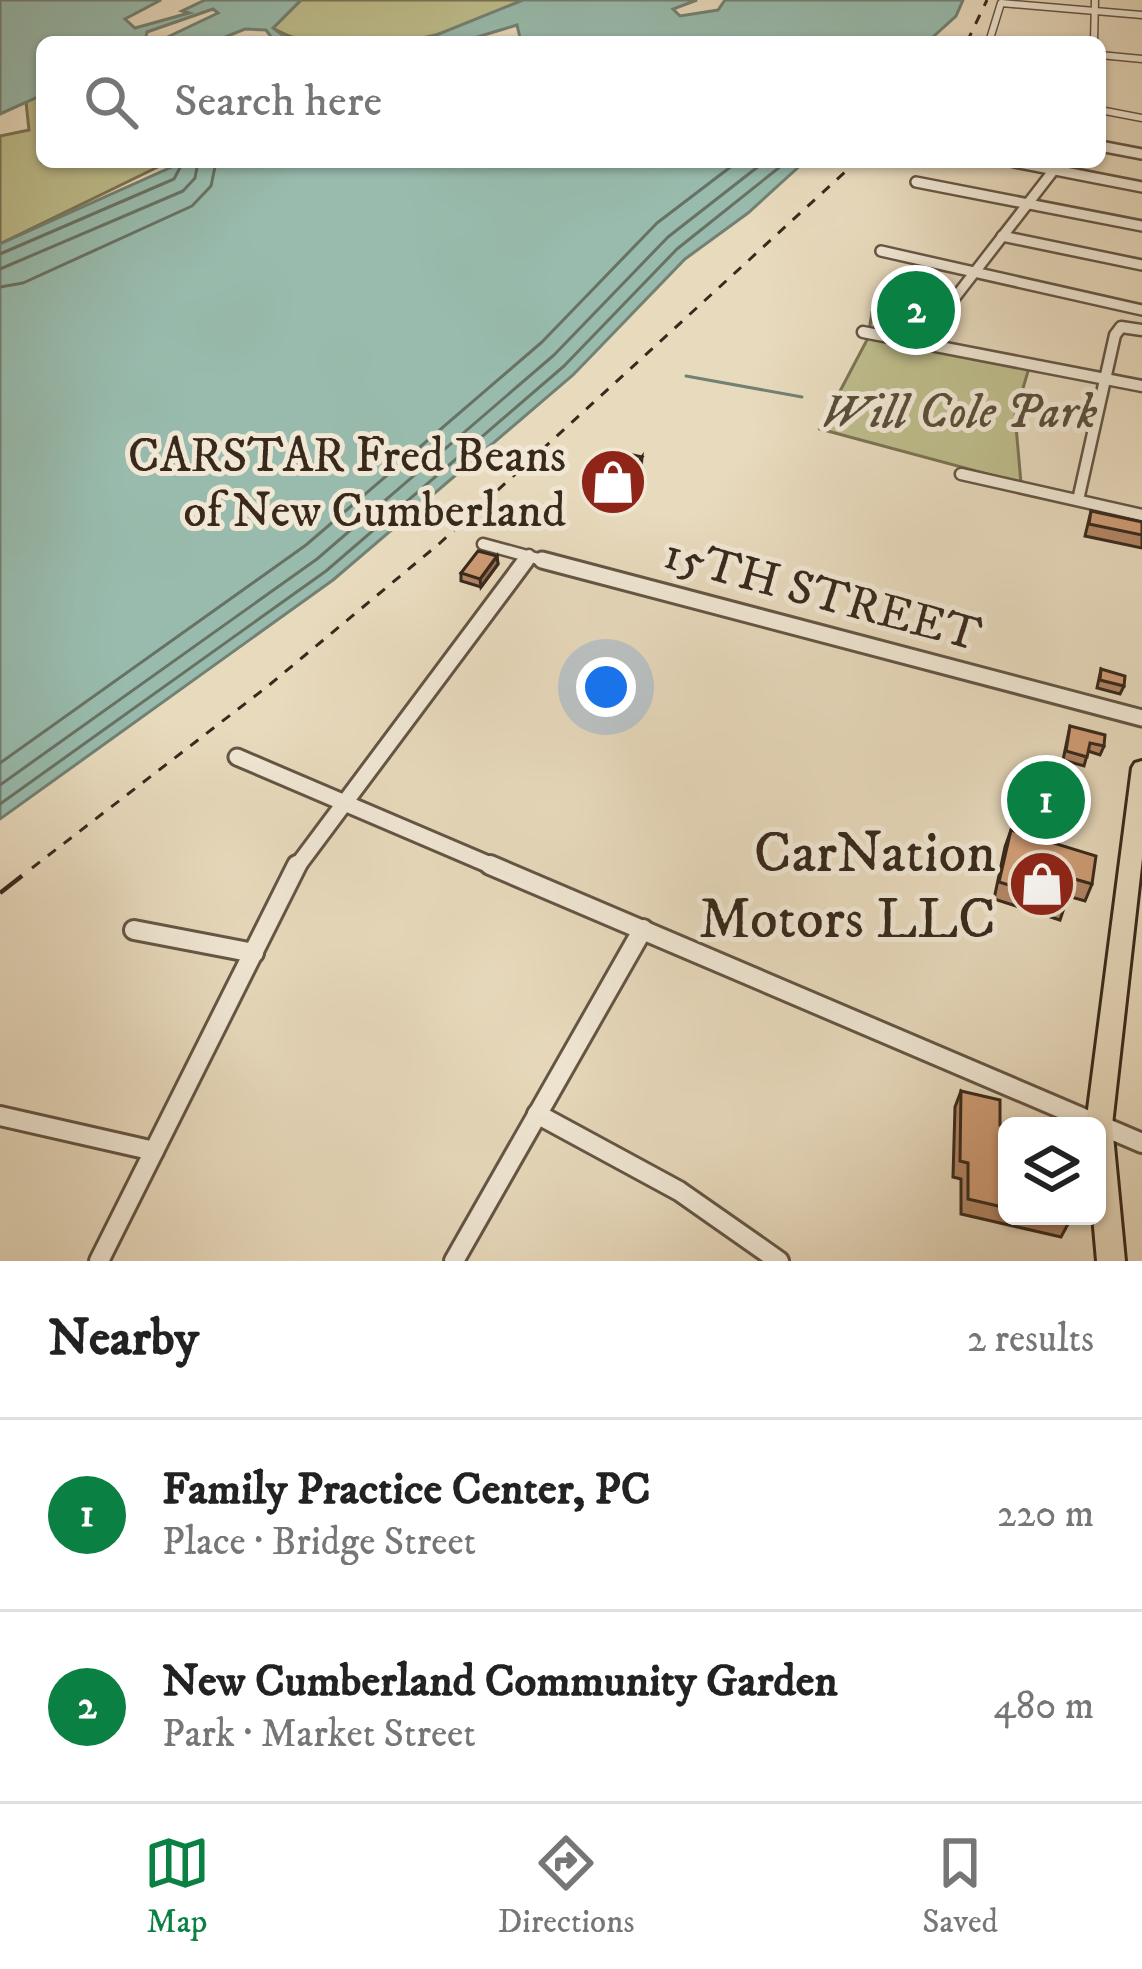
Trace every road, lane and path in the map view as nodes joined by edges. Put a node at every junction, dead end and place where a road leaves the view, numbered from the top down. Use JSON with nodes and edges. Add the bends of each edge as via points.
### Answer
{"nodes":[{"id":1,"x":1095,"y":0,"type":"edge"},
{"id":2,"x":1094,"y":11,"type":"junction"},
{"id":3,"x":1142,"y":15,"type":"edge"},
{"id":4,"x":991,"y":36,"type":"edge"},
{"id":5,"x":1094,"y":36,"type":"edge"},
{"id":6,"x":1106,"y":55,"type":"edge"},
{"id":7,"x":1142,"y":58,"type":"edge"},
{"id":8,"x":1106,"y":111,"type":"edge"},
{"id":9,"x":1142,"y":118,"type":"edge"},
{"id":10,"x":1106,"y":147,"type":"edge"},
{"id":11,"x":1142,"y":154,"type":"edge"},
{"id":12,"x":1055,"y":168,"type":"edge"},
{"id":13,"x":1065,"y":168,"type":"edge"},
{"id":14,"x":916,"y":182,"type":"dead end"},
{"id":15,"x":1142,"y":187,"type":"edge"},
{"id":16,"x":1027,"y":203,"type":"junction"},
{"id":17,"x":1142,"y":226,"type":"edge"},
{"id":18,"x":1002,"y":236,"type":"junction"},
{"id":19,"x":881,"y":251,"type":"dead end"},
{"id":20,"x":1142,"y":266,"type":"edge"},
{"id":21,"x":974,"y":272,"type":"junction"},
{"id":22,"x":1142,"y":310,"type":"edge"},
{"id":23,"x":1142,"y":330,"type":"edge"},
{"id":24,"x":863,"y":332,"type":"dead end"},
{"id":25,"x":920,"y":344,"type":"junction"},
{"id":26,"x":1104,"y":379,"type":"junction"},
{"id":27,"x":1142,"y":386,"type":"edge"},
{"id":28,"x":961,"y":475,"type":"dead end"},
{"id":29,"x":1078,"y":500,"type":"junction"},
{"id":30,"x":1142,"y":515,"type":"edge"},
{"id":31,"x":483,"y":544,"type":"dead end"},
{"id":32,"x":529,"y":555,"type":"junction"},
{"id":33,"x":1142,"y":718,"type":"edge"},
{"id":34,"x":237,"y":757,"type":"dead end"},
{"id":35,"x":1142,"y":768,"type":"edge"},
{"id":36,"x":344,"y":803,"type":"junction"},
{"id":37,"x":643,"y":929,"type":"junction"},
{"id":38,"x":134,"y":930,"type":"dead end"},
{"id":39,"x":254,"y":953,"type":"junction"},
{"id":40,"x":537,"y":1114,"type":"junction"},
{"id":41,"x":0,"y":1116,"type":"edge"},
{"id":42,"x":1080,"y":1117,"type":"edge"},
{"id":43,"x":1100,"y":1117,"type":"edge"},
{"id":44,"x":1106,"y":1128,"type":"edge"},
{"id":45,"x":1142,"y":1143,"type":"edge"},
{"id":46,"x":154,"y":1151,"type":"junction"},
{"id":47,"x":1106,"y":1204,"type":"edge"},
{"id":48,"x":99,"y":1261,"type":"edge"},
{"id":49,"x":454,"y":1261,"type":"edge"},
{"id":50,"x":779,"y":1261,"type":"edge"},
{"id":51,"x":1111,"y":1261,"type":"edge"}],
"edges":[{"from":1,"to":2,"type":"street"},
{"from":2,"to":3,"type":"street"},
{"from":2,"to":4,"type":"street","via":[[1000,4]]},
{"from":2,"to":5,"type":"street"},
{"from":6,"to":7,"type":"street"},
{"from":8,"to":9,"type":"street"},
{"from":10,"to":11,"type":"street"},
{"from":12,"to":16,"type":"street"},
{"from":13,"to":15,"type":"street"},
{"from":14,"to":16,"type":"street"},
{"from":16,"to":17,"type":"street"},
{"from":16,"to":18,"type":"street"},
{"from":18,"to":20,"type":"street"},
{"from":18,"to":21,"type":"street"},
{"from":19,"to":21,"type":"street"},
{"from":21,"to":22,"type":"street"},
{"from":21,"to":25,"type":"street"},
{"from":23,"to":26,"type":"street","via":[[1117,329]]},
{"from":24,"to":25,"type":"street"},
{"from":25,"to":26,"type":"street"},
{"from":26,"to":27,"type":"street"},
{"from":26,"to":29,"type":"street"},
{"from":28,"to":29,"type":"street"},
{"from":29,"to":30,"type":"street"},
{"from":31,"to":32,"type":"street","name":"15TH STREET"},
{"from":32,"to":33,"type":"street","name":"15TH STREET"},
{"from":32,"to":36,"type":"street"},
{"from":34,"to":36,"type":"street"},
{"from":35,"to":43,"type":"main road"},
{"from":36,"to":37,"type":"street"},
{"from":36,"to":39,"type":"street","via":[[304,854]]},
{"from":37,"to":40,"type":"street"},
{"from":37,"to":42,"type":"street"},
{"from":38,"to":39,"type":"street"},
{"from":39,"to":46,"type":"street"},
{"from":40,"to":49,"type":"street"},
{"from":40,"to":50,"type":"street","via":[[679,1191]]},
{"from":41,"to":46,"type":"street"},
{"from":44,"to":45,"type":"street"},
{"from":46,"to":48,"type":"street"},
{"from":47,"to":51,"type":"main road"}]}
